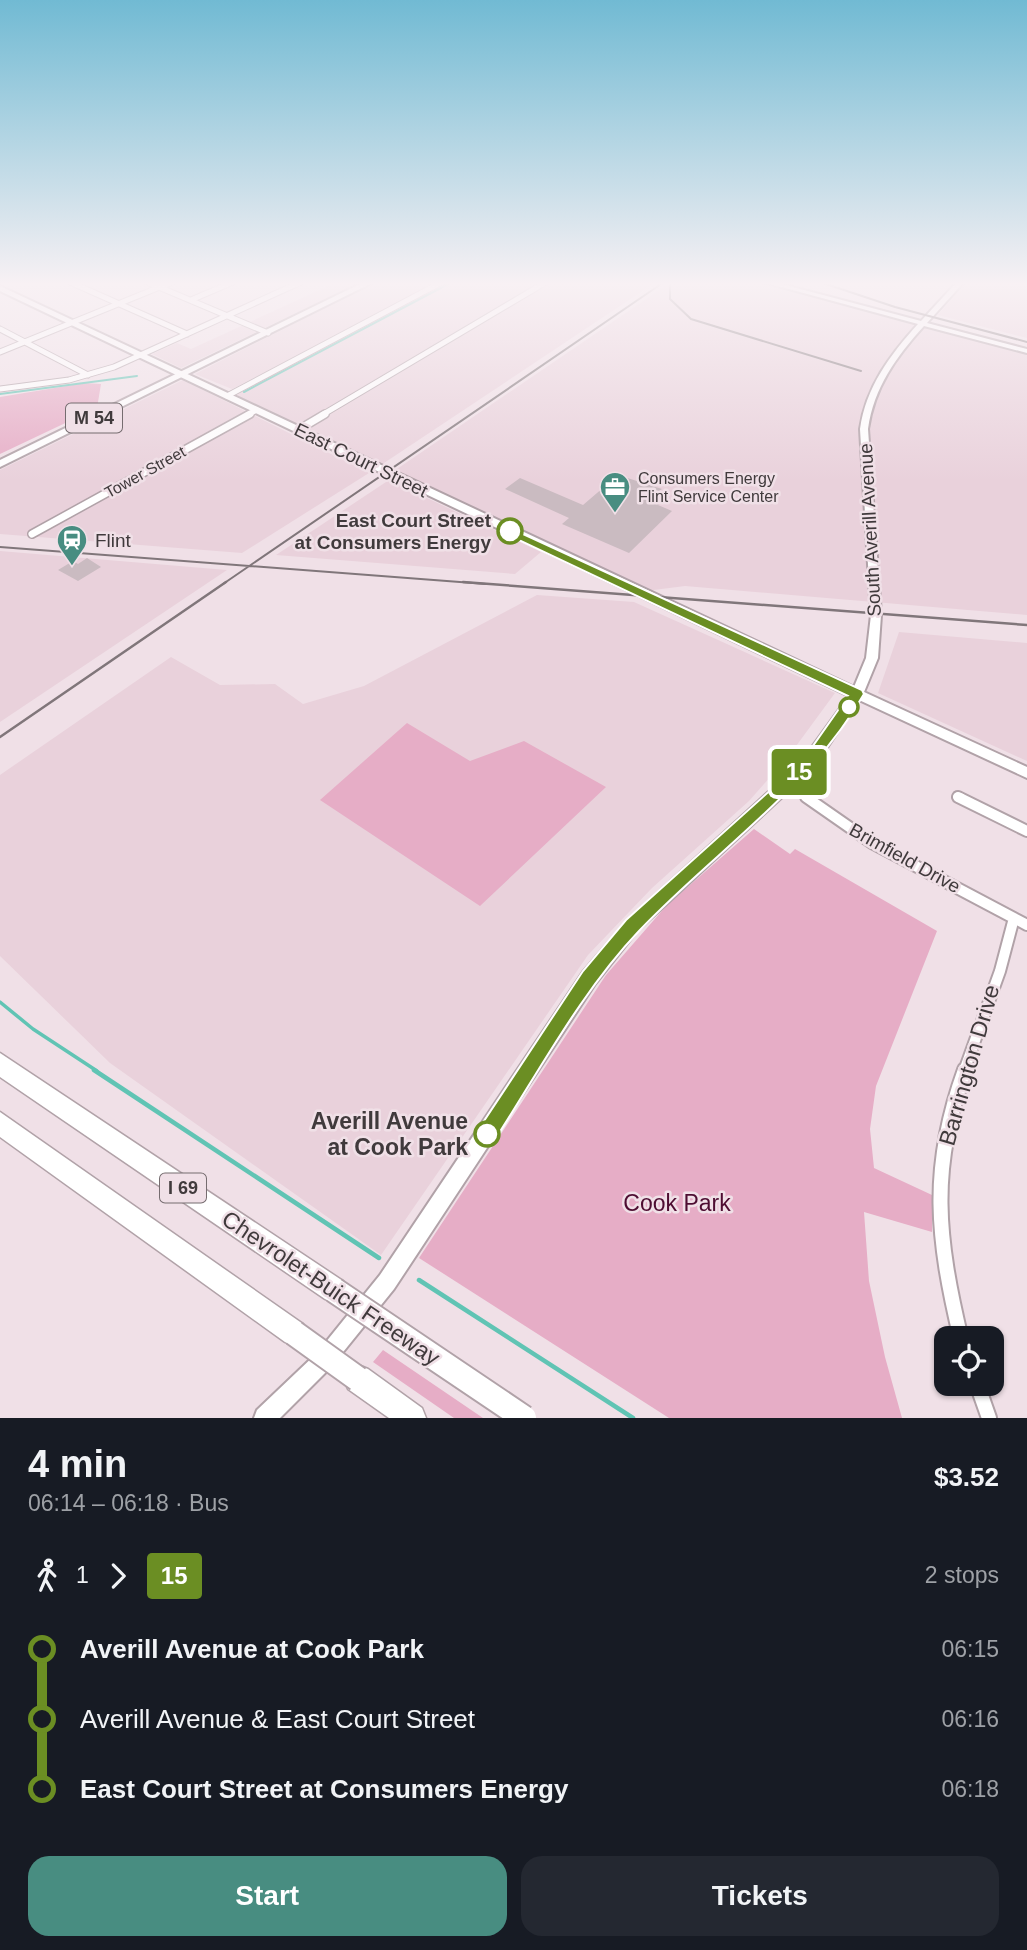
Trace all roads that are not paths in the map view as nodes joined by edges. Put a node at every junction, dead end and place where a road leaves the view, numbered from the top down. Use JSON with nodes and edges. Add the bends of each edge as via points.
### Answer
{"nodes":[{"id":1,"x":37,"y":348,"type":"edge"},
{"id":2,"x":127,"y":348,"type":"edge"},
{"id":3,"x":157,"y":348,"type":"edge"},
{"id":4,"x":237,"y":348,"type":"edge"},
{"id":5,"x":317,"y":348,"type":"edge"},
{"id":6,"x":435,"y":348,"type":"edge"},
{"id":7,"x":904,"y":348,"type":"edge"},
{"id":8,"x":142,"y":355,"type":"junction"},
{"id":9,"x":88,"y":375,"type":"junction"},
{"id":10,"x":183,"y":375,"type":"junction"},
{"id":11,"x":0,"y":389,"type":"edge"},
{"id":12,"x":227,"y":396,"type":"junction"},
{"id":13,"x":257,"y":410,"type":"junction"},
{"id":14,"x":298,"y":430,"type":"junction"},
{"id":15,"x":0,"y":464,"type":"edge"},
{"id":16,"x":32,"y":534,"type":"dead end"},
{"id":17,"x":857,"y":694,"type":"junction"},
{"id":18,"x":1027,"y":773,"type":"edge"},
{"id":19,"x":789,"y":782,"type":"junction"},
{"id":20,"x":958,"y":797,"type":"dead end"},
{"id":21,"x":1027,"y":831,"type":"edge"},
{"id":22,"x":1014,"y":918,"type":"junction"},
{"id":23,"x":1027,"y":925,"type":"edge"},
{"id":24,"x":0,"y":1054,"type":"edge"},
{"id":25,"x":0,"y":1063,"type":"edge"},
{"id":26,"x":33,"y":1086,"type":"junction"},
{"id":27,"x":0,"y":1123,"type":"edge"},
{"id":28,"x":958,"y":1326,"type":"edge"},
{"id":29,"x":981,"y":1396,"type":"edge"},
{"id":30,"x":265,"y":1418,"type":"edge"},
{"id":31,"x":412,"y":1418,"type":"edge"},
{"id":32,"x":524,"y":1418,"type":"edge"},
{"id":33,"x":989,"y":1418,"type":"edge"}],
"edges":[{"from":1,"to":9,"type":"street"},
{"from":2,"to":8,"type":"street","name":"East Court Street"},
{"from":3,"to":8,"type":"street"},
{"from":4,"to":10,"type":"main road","number":"M 54"},
{"from":5,"to":12,"type":"street"},
{"from":6,"to":14,"type":"street"},
{"from":7,"to":17,"type":"street","name":"South Averill Avenue","via":[[879,378],[866,408],[876,615],[872,658]]},
{"from":8,"to":9,"type":"street"},
{"from":8,"to":10,"type":"street","name":"East Court Street"},
{"from":9,"to":11,"type":"street"},
{"from":10,"to":12,"type":"street","name":"East Court Street"},
{"from":10,"to":15,"type":"main road","number":"M 54"},
{"from":12,"to":13,"type":"street","name":"East Court Street"},
{"from":13,"to":14,"type":"street","name":"East Court Street"},
{"from":13,"to":16,"type":"street","name":"Tower Street"},
{"from":14,"to":17,"type":"street","name":"East Court Street"},
{"from":17,"to":18,"type":"street","name":"East Court Street"},
{"from":17,"to":19,"type":"street","name":"South Averill Avenue"},
{"from":19,"to":22,"type":"street","name":"Brimfield Drive","via":[[869,840]]},
{"from":19,"to":30,"type":"street","name":"South Averill Avenue","via":[[632,926],[589,978],[387,1282],[324,1360]]},
{"from":20,"to":21,"type":"street"},
{"from":22,"to":23,"type":"street","name":"Brimfield Drive"},
{"from":22,"to":28,"type":"street","name":"Barrington Drive","via":[[946,1129],[939,1215]]},
{"from":24,"to":26,"type":"highway"},
{"from":25,"to":26,"type":"highway","name":"Chevrolet-Buick Freeway","number":"I 69"},
{"from":26,"to":32,"type":"highway","name":"Chevrolet-Buick Freeway","number":"I 69","bridge":true},
{"from":27,"to":31,"type":"highway","bridge":true},
{"from":29,"to":33,"type":"street"}]}
